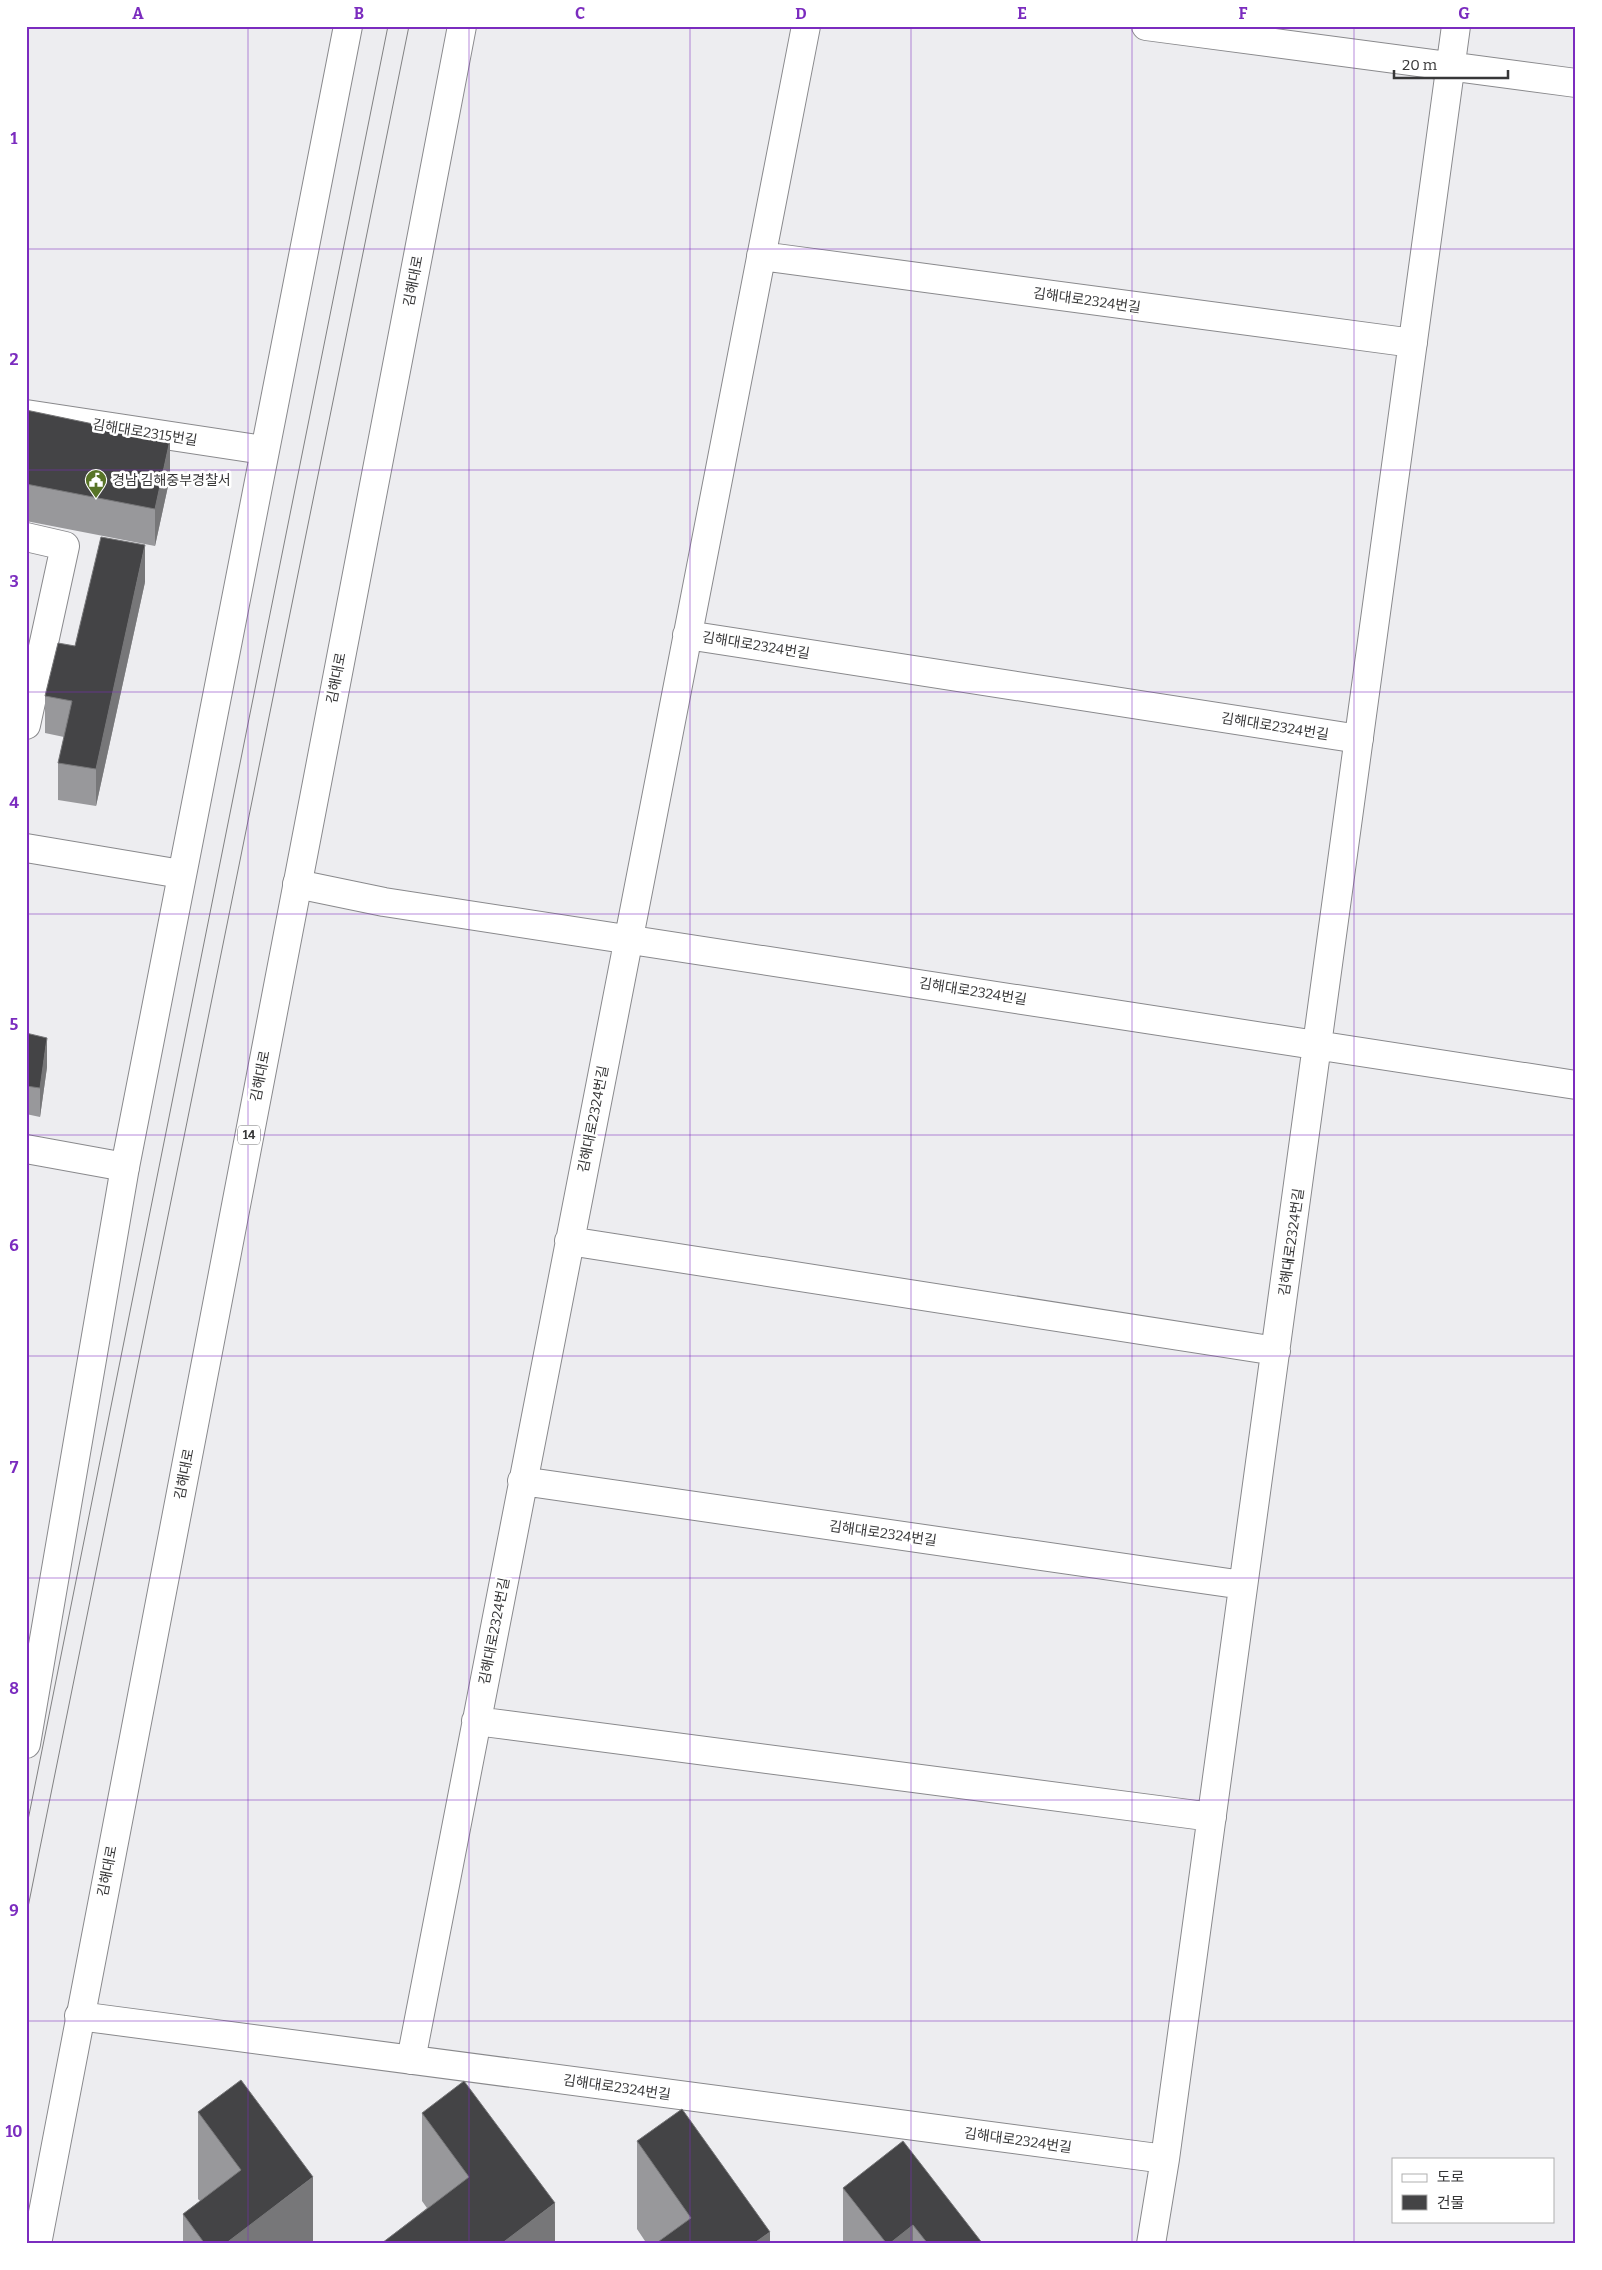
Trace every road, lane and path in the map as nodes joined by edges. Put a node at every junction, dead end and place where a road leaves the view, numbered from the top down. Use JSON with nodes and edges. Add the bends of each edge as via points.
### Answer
{"nodes":[{"id":1,"x":348,"y":26,"type":"edge"},
{"id":2,"x":462,"y":26,"type":"edge"},
{"id":3,"x":806,"y":26,"type":"edge"},
{"id":4,"x":1146,"y":26,"type":"edge"},
{"id":5,"x":1456,"y":26,"type":"edge"},
{"id":6,"x":1451,"y":66,"type":"junction"},
{"id":7,"x":1576,"y":82,"type":"edge"},
{"id":8,"x":760,"y":256,"type":"junction"},
{"id":9,"x":1413,"y":343,"type":"junction"},
{"id":10,"x":26,"y":414,"type":"edge"},
{"id":11,"x":263,"y":450,"type":"junction"},
{"id":12,"x":26,"y":537,"type":"edge"},
{"id":13,"x":687,"y":635,"type":"junction"},
{"id":14,"x":26,"y":725,"type":"edge"},
{"id":15,"x":1359,"y":739,"type":"junction"},
{"id":16,"x":26,"y":848,"type":"edge"},
{"id":17,"x":181,"y":874,"type":"junction"},
{"id":18,"x":297,"y":884,"type":"junction"},
{"id":19,"x":628,"y":938,"type":"junction"},
{"id":20,"x":1318,"y":1044,"type":"junction"},
{"id":21,"x":1576,"y":1085,"type":"edge"},
{"id":22,"x":26,"y":1149,"type":"edge"},
{"id":23,"x":124,"y":1167,"type":"junction"},
{"id":24,"x":569,"y":1241,"type":"junction"},
{"id":25,"x":1276,"y":1351,"type":"junction"},
{"id":26,"x":522,"y":1481,"type":"junction"},
{"id":27,"x":1243,"y":1585,"type":"junction"},
{"id":28,"x":476,"y":1721,"type":"junction"},
{"id":29,"x":26,"y":1744,"type":"edge"},
{"id":30,"x":1212,"y":1817,"type":"junction"},
{"id":31,"x":79,"y":2016,"type":"junction"},
{"id":32,"x":410,"y":2060,"type":"junction"},
{"id":33,"x":1165,"y":2159,"type":"junction"},
{"id":34,"x":36,"y":2244,"type":"edge"},
{"id":35,"x":1151,"y":2244,"type":"edge"}],
"edges":[{"from":1,"to":11,"type":"street"},
{"from":2,"to":18,"type":"street","name":"김해대로","number":"14"},
{"from":3,"to":8,"type":"street","name":"김해대로2324번길"},
{"from":4,"to":6,"type":"street"},
{"from":5,"to":6,"type":"street","name":"김해대로2324번길"},
{"from":6,"to":7,"type":"street"},
{"from":6,"to":9,"type":"street","name":"김해대로2324번길"},
{"from":8,"to":9,"type":"street","name":"김해대로2324번길"},
{"from":8,"to":13,"type":"street","name":"김해대로2324번길"},
{"from":9,"to":15,"type":"street","name":"김해대로2324번길"},
{"from":10,"to":11,"type":"street","name":"김해대로2315번길"},
{"from":11,"to":17,"type":"street"},
{"from":12,"to":14,"type":"street","via":[[65,546]]},
{"from":13,"to":15,"type":"street","name":"김해대로2324번길"},
{"from":13,"to":19,"type":"street","name":"김해대로2324번길"},
{"from":15,"to":20,"type":"street","name":"김해대로2324번길"},
{"from":16,"to":17,"type":"street"},
{"from":17,"to":23,"type":"street"},
{"from":18,"to":19,"type":"street","via":[[384,902]]},
{"from":18,"to":31,"type":"street","name":"김해대로","number":"14"},
{"from":19,"to":20,"type":"street","name":"김해대로2324번길"},
{"from":19,"to":24,"type":"street","name":"김해대로2324번길"},
{"from":20,"to":21,"type":"street","name":"김해대로2324번길"},
{"from":20,"to":25,"type":"street","name":"김해대로2324번길"},
{"from":22,"to":23,"type":"street"},
{"from":23,"to":29,"type":"street"},
{"from":24,"to":25,"type":"street"},
{"from":24,"to":26,"type":"street","name":"김해대로2324번길"},
{"from":25,"to":27,"type":"street","name":"김해대로2324번길"},
{"from":26,"to":27,"type":"street","name":"김해대로2324번길"},
{"from":26,"to":28,"type":"street","name":"김해대로2324번길"},
{"from":27,"to":30,"type":"street","name":"김해대로2324번길"},
{"from":28,"to":30,"type":"street"},
{"from":28,"to":32,"type":"street","name":"김해대로2324번길"},
{"from":30,"to":33,"type":"street","name":"김해대로2324번길"},
{"from":31,"to":32,"type":"street"},
{"from":31,"to":34,"type":"street","name":"김해대로","number":"14"},
{"from":32,"to":33,"type":"street","name":"김해대로2324번길"},
{"from":33,"to":35,"type":"street","name":"김해대로2324번길"}]}
